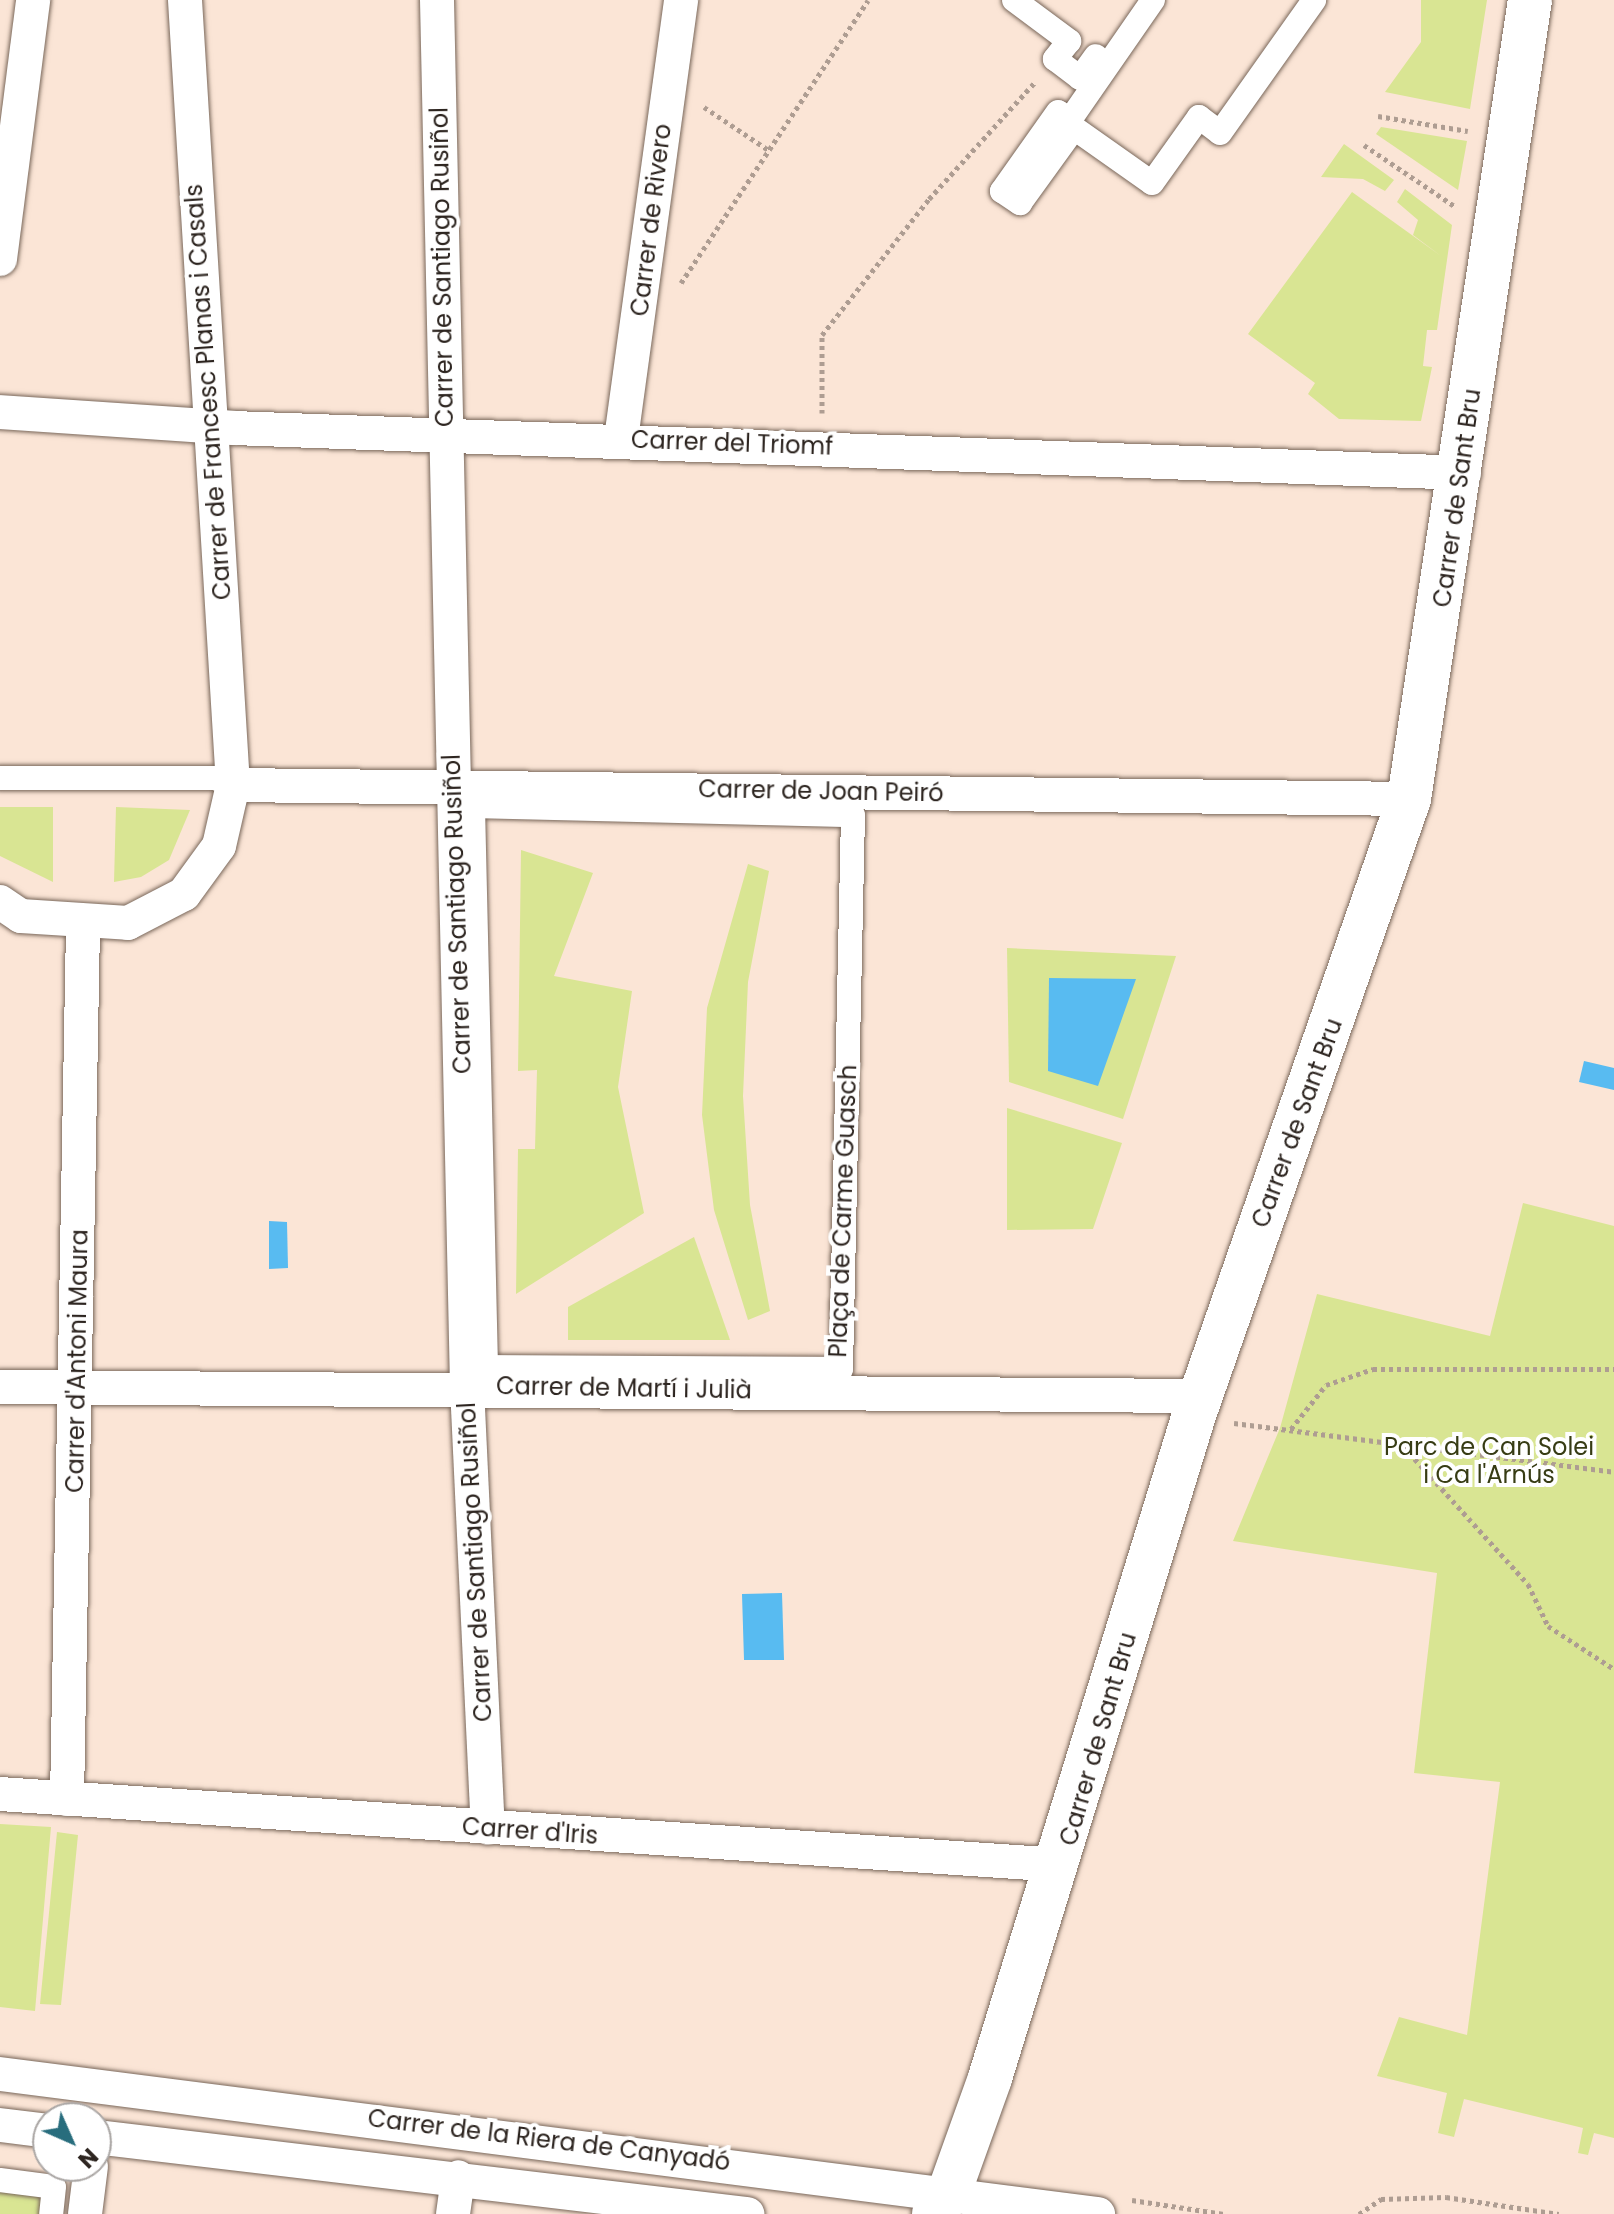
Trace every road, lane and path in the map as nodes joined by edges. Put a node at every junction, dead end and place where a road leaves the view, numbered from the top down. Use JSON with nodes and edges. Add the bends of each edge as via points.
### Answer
{"nodes":[{"id":1,"x":33,"y":0,"type":"edge"},
{"id":2,"x":185,"y":0,"type":"edge"},
{"id":3,"x":437,"y":0,"type":"edge"},
{"id":4,"x":681,"y":0,"type":"edge"},
{"id":5,"x":868,"y":0,"type":"edge"},
{"id":6,"x":1014,"y":0,"type":"edge"},
{"id":7,"x":1139,"y":0,"type":"edge"},
{"id":8,"x":1153,"y":0,"type":"edge"},
{"id":9,"x":1314,"y":0,"type":"edge"},
{"id":10,"x":1530,"y":0,"type":"edge"},
{"id":11,"x":1055,"y":59,"type":"junction"},
{"id":12,"x":669,"y":84,"type":"junction"},
{"id":13,"x":1378,"y":116,"type":"dead end"},
{"id":14,"x":1472,"y":132,"type":"dead end"},
{"id":15,"x":1364,"y":145,"type":"dead end"},
{"id":16,"x":770,"y":151,"type":"junction"},
{"id":17,"x":1469,"y":210,"type":"dead end"},
{"id":18,"x":0,"y":259,"type":"edge"},
{"id":19,"x":676,"y":291,"type":"dead end"},
{"id":20,"x":0,"y":412,"type":"edge"},
{"id":21,"x":209,"y":425,"type":"junction"},
{"id":22,"x":445,"y":435,"type":"junction"},
{"id":23,"x":621,"y":439,"type":"junction"},
{"id":24,"x":822,"y":446,"type":"junction"},
{"id":25,"x":1464,"y":473,"type":"junction"},
{"id":26,"x":0,"y":778,"type":"edge"},
{"id":27,"x":453,"y":784,"type":"junction"},
{"id":28,"x":233,"y":785,"type":"junction"},
{"id":29,"x":1409,"y":799,"type":"junction"},
{"id":30,"x":853,"y":815,"type":"joint"},
{"id":31,"x":0,"y":902,"type":"edge"},
{"id":32,"x":83,"y":923,"type":"junction"},
{"id":33,"x":1614,"y":1369,"type":"edge"},
{"id":34,"x":0,"y":1387,"type":"edge"},
{"id":35,"x":77,"y":1387,"type":"junction"},
{"id":36,"x":467,"y":1387,"type":"junction"},
{"id":37,"x":1197,"y":1406,"type":"junction"},
{"id":38,"x":1291,"y":1430,"type":"junction"},
{"id":39,"x":1404,"y":1447,"type":"junction"},
{"id":40,"x":1614,"y":1472,"type":"edge"},
{"id":41,"x":1614,"y":1669,"type":"edge"},
{"id":42,"x":0,"y":1794,"type":"edge"},
{"id":43,"x":67,"y":1799,"type":"junction"},
{"id":44,"x":488,"y":1828,"type":"junction"},
{"id":45,"x":1060,"y":1865,"type":"junction"},
{"id":46,"x":0,"y":2074,"type":"edge"},
{"id":47,"x":0,"y":2125,"type":"edge"},
{"id":48,"x":32,"y":2129,"type":"edge"},
{"id":49,"x":112,"y":2139,"type":"edge"},
{"id":50,"x":458,"y":2177,"type":"junction"},
{"id":51,"x":0,"y":2180,"type":"edge"},
{"id":52,"x":89,"y":2182,"type":"edge"},
{"id":53,"x":942,"y":2202,"type":"edge"},
{"id":54,"x":51,"y":2214,"type":"edge"},
{"id":55,"x":85,"y":2214,"type":"edge"},
{"id":56,"x":453,"y":2214,"type":"edge"},
{"id":57,"x":747,"y":2214,"type":"edge"},
{"id":58,"x":1098,"y":2214,"type":"edge"},
{"id":59,"x":1359,"y":2214,"type":"edge"},
{"id":60,"x":1559,"y":2214,"type":"edge"}],
"edges":[{"from":1,"to":18,"type":"street"},
{"from":2,"to":21,"type":"street","name":"Carrer de Francesc Planas i Casals"},
{"from":3,"to":22,"type":"street","name":"Carrer de Santiago Rusiñol"},
{"from":4,"to":12,"type":"street","name":"Carrer de Rivero"},
{"from":5,"to":16,"type":"path"},
{"from":6,"to":11,"type":"street","via":[[1069,41]]},
{"from":7,"to":11,"type":"street","via":[[1080,78]]},
{"from":8,"to":9,"type":"street","via":[[1070,120],[1058,112],[1002,191],[1020,203],[1074,128],[1152,183],[1199,117],[1220,133]]},
{"from":10,"to":25,"type":"main road","name":"Carrer de Sant Bru","via":[[1488,254]]},
{"from":11,"to":24,"type":"path","via":[[929,199],[822,335]]},
{"from":12,"to":16,"type":"path"},
{"from":12,"to":23,"type":"street","name":"Carrer de Rivero"},
{"from":13,"to":14,"type":"path"},
{"from":15,"to":17,"type":"path"},
{"from":16,"to":19,"type":"path"},
{"from":20,"to":21,"type":"street","name":"Carrer del Triomf"},
{"from":21,"to":22,"type":"street","name":"Carrer del Triomf"},
{"from":21,"to":28,"type":"street","name":"Carrer de Francesc Planas i Casals"},
{"from":22,"to":23,"type":"street","name":"Carrer del Triomf"},
{"from":22,"to":27,"type":"street","name":"Carrer de Santiago Rusiñol"},
{"from":23,"to":24,"type":"street","name":"Carrer del Triomf"},
{"from":24,"to":25,"type":"street","name":"Carrer del Triomf"},
{"from":25,"to":29,"type":"main road","name":"Carrer de Sant Bru"},
{"from":26,"to":28,"type":"street","via":[[215,778]]},
{"from":27,"to":28,"type":"street","name":"Carrer de Joan Peiró"},
{"from":27,"to":29,"type":"street","name":"Carrer de Joan Peiró"},
{"from":27,"to":36,"type":"street","name":"Carrer de Santiago Rusiñol"},
{"from":28,"to":32,"type":"street","name":"Carrer de Francesc Planas i Casals","via":[[219,846],[184,894],[128,923]]},
{"from":29,"to":37,"type":"main road","name":"Carrer de Sant Bru"},
{"from":30,"to":30,"type":"street","name":"Plaça de Carme Guasch","via":[[841,1369],[486,1367],[473,806]]},
{"from":31,"to":32,"type":"street","name":"Carrer de Francesc Planas i Casals","via":[[21,916]]},
{"from":32,"to":35,"type":"street","name":"Carrer d'Antoni Maura"},
{"from":33,"to":38,"type":"path","via":[[1373,1369],[1326,1385]]},
{"from":34,"to":35,"type":"street","name":"Carrer de Martí i Julià"},
{"from":35,"to":36,"type":"street","name":"Carrer de Martí i Julià"},
{"from":35,"to":43,"type":"street","name":"Carrer d'Antoni Maura"},
{"from":36,"to":37,"type":"street","name":"Carrer de Martí i Julià"},
{"from":36,"to":44,"type":"street","name":"Carrer de Santiago Rusiñol"},
{"from":37,"to":38,"type":"path"},
{"from":37,"to":45,"type":"main road","name":"Carrer de Sant Bru"},
{"from":38,"to":39,"type":"path"},
{"from":39,"to":40,"type":"path"},
{"from":39,"to":41,"type":"path","via":[[1528,1584],[1548,1626]]},
{"from":42,"to":43,"type":"street","name":"Carrer d'Iris"},
{"from":43,"to":44,"type":"street","name":"Carrer d'Iris"},
{"from":44,"to":45,"type":"street","name":"Carrer d'Iris"},
{"from":45,"to":53,"type":"main road","name":"Carrer de Sant Bru"},
{"from":46,"to":53,"type":"street","name":"Carrer de la Riera de Canyadó"},
{"from":47,"to":48,"type":"street"},
{"from":49,"to":50,"type":"street","name":"Carrer de la Riera de Canyadó"},
{"from":50,"to":56,"type":"street"},
{"from":50,"to":57,"type":"street","name":"Carrer de la Riera de Canyadó"},
{"from":51,"to":54,"type":"street","via":[[54,2187]]},
{"from":52,"to":55,"type":"street"},
{"from":53,"to":58,"type":"street","name":"Carrer de la Riera de Canyadó"},
{"from":59,"to":60,"type":"path","via":[[1381,2199],[1446,2197]]}]}
